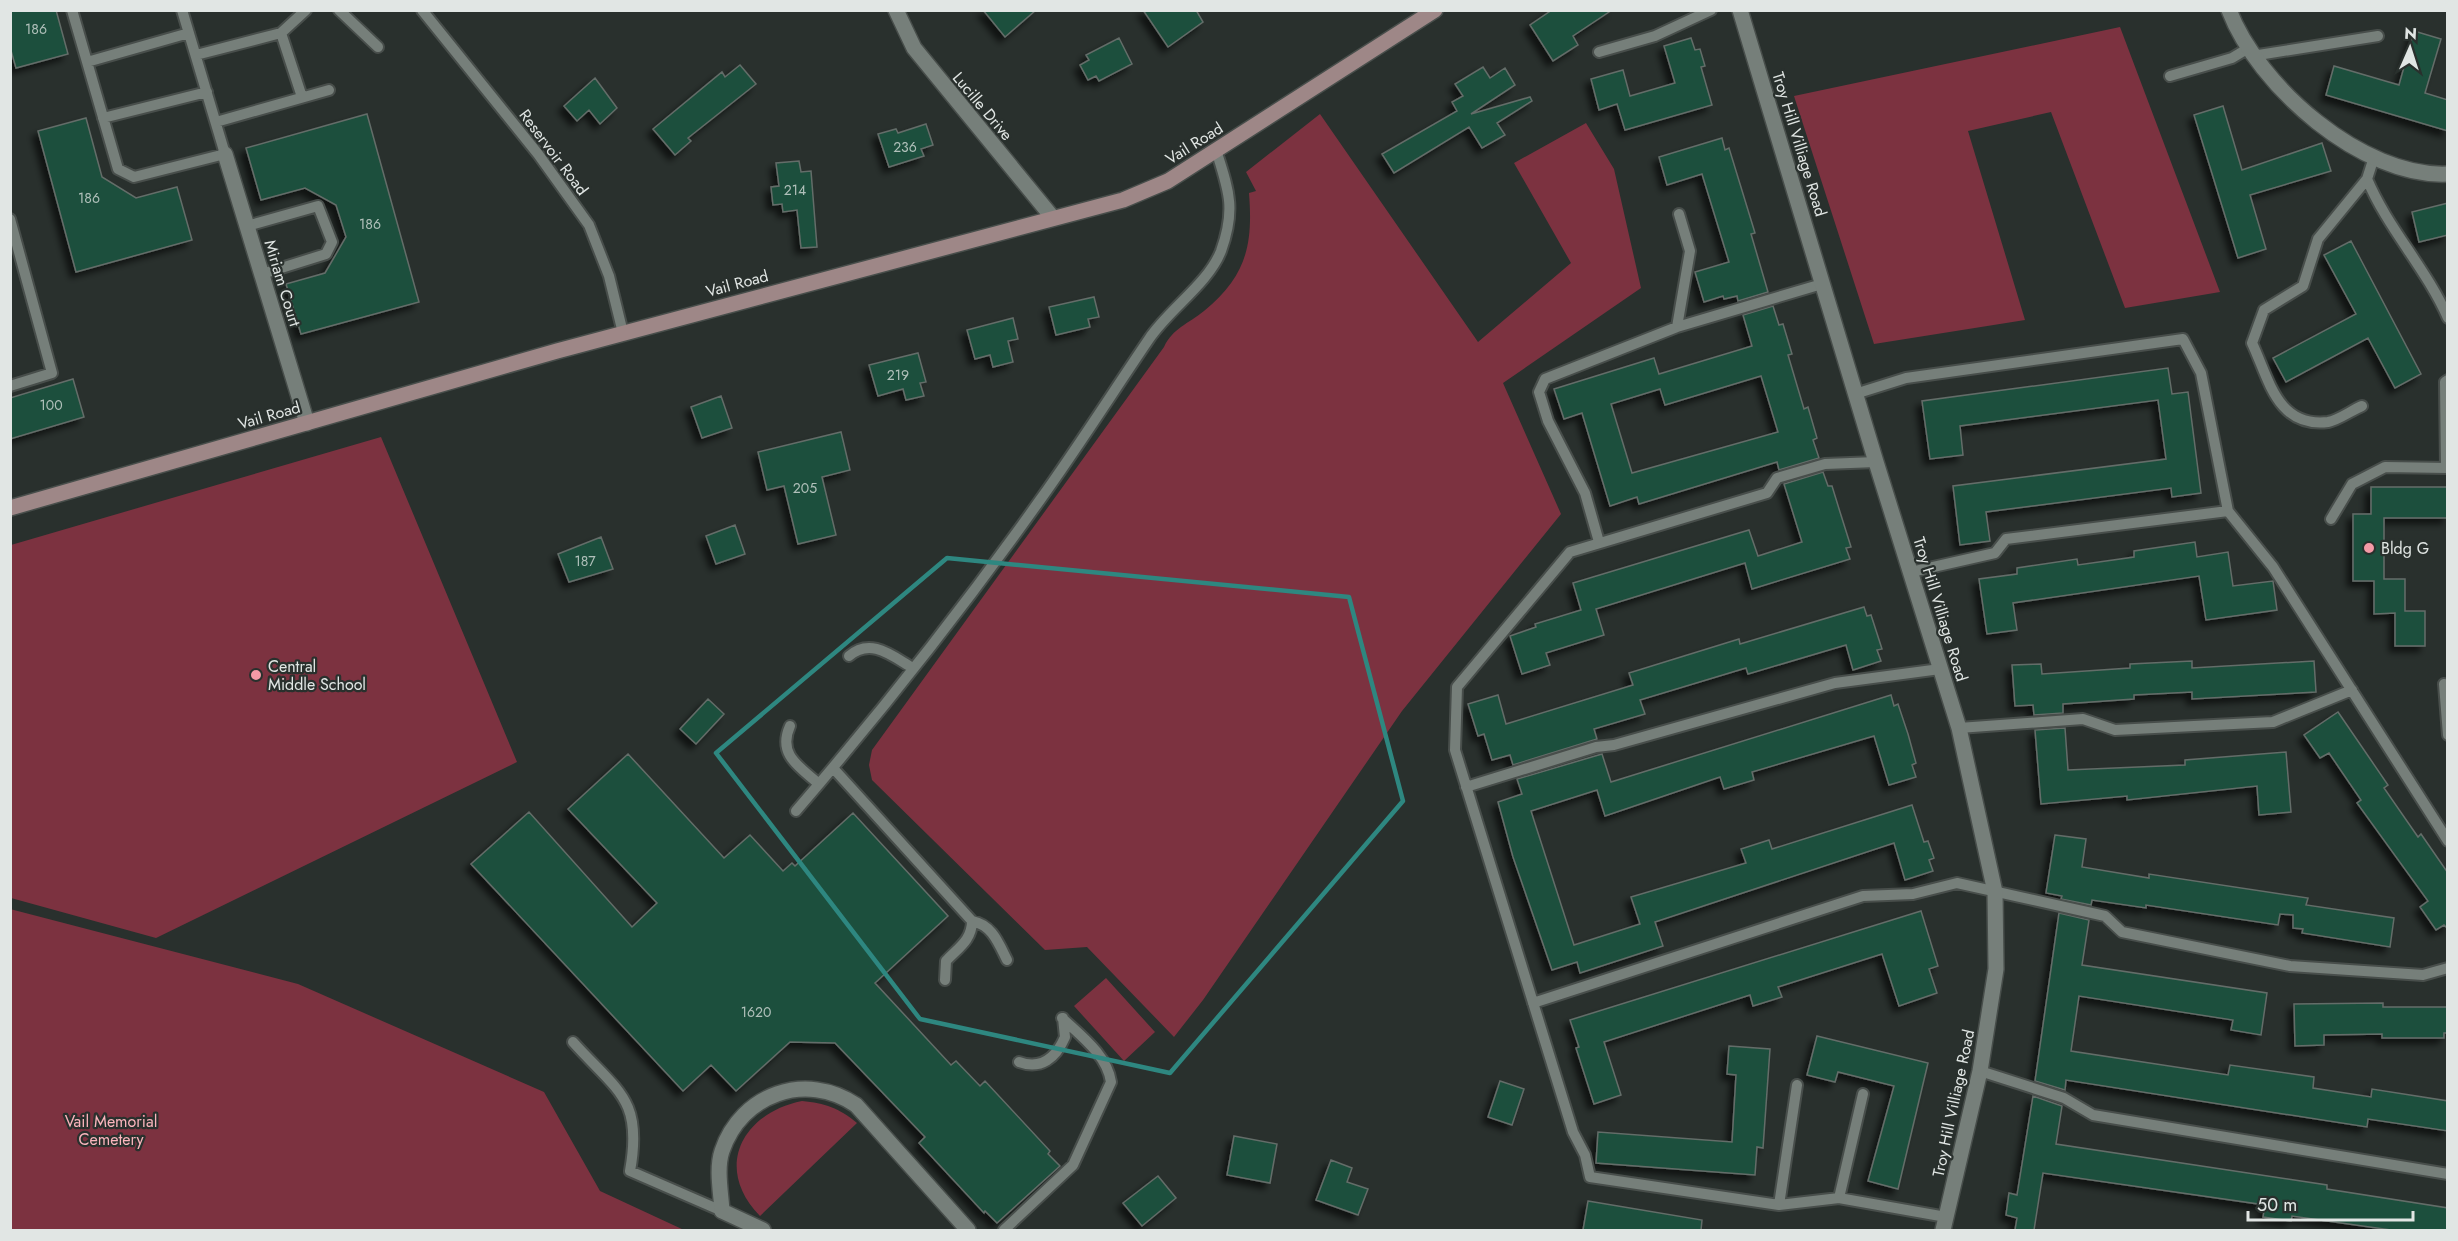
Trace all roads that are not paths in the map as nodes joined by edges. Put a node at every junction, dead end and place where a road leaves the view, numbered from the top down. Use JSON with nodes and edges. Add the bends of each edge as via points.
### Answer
{"nodes":[{"id":1,"x":72,"y":10,"type":"edge"},
{"id":2,"x":182,"y":10,"type":"edge"},
{"id":3,"x":306,"y":10,"type":"edge"},
{"id":4,"x":339,"y":10,"type":"edge"},
{"id":5,"x":422,"y":10,"type":"edge"},
{"id":6,"x":896,"y":10,"type":"edge"},
{"id":7,"x":1435,"y":10,"type":"edge"},
{"id":8,"x":1711,"y":10,"type":"edge"},
{"id":9,"x":1740,"y":10,"type":"edge"},
{"id":10,"x":2229,"y":10,"type":"edge"},
{"id":11,"x":189,"y":33,"type":"junction"},
{"id":12,"x":281,"y":33,"type":"junction"},
{"id":13,"x":2378,"y":36,"type":"dead end"},
{"id":14,"x":378,"y":47,"type":"dead end"},
{"id":15,"x":1599,"y":52,"type":"dead end"},
{"id":16,"x":2249,"y":52,"type":"junction"},
{"id":17,"x":196,"y":56,"type":"junction"},
{"id":18,"x":87,"y":62,"type":"junction"},
{"id":19,"x":2170,"y":75,"type":"dead end"},
{"id":20,"x":329,"y":90,"type":"dead end"},
{"id":21,"x":207,"y":92,"type":"junction"},
{"id":22,"x":302,"y":97,"type":"junction"},
{"id":23,"x":103,"y":117,"type":"junction"},
{"id":24,"x":216,"y":122,"type":"junction"},
{"id":25,"x":1216,"y":150,"type":"junction"},
{"id":26,"x":225,"y":154,"type":"junction"},
{"id":27,"x":2374,"y":157,"type":"junction"},
{"id":28,"x":2448,"y":174,"type":"edge"},
{"id":29,"x":2367,"y":179,"type":"junction"},
{"id":30,"x":1679,"y":214,"type":"dead end"},
{"id":31,"x":1053,"y":218,"type":"junction"},
{"id":32,"x":10,"y":219,"type":"edge"},
{"id":33,"x":247,"y":226,"type":"junction"},
{"id":34,"x":262,"y":274,"type":"junction"},
{"id":35,"x":1822,"y":284,"type":"junction"},
{"id":36,"x":2448,"y":318,"type":"edge"},
{"id":37,"x":1677,"y":327,"type":"junction"},
{"id":38,"x":622,"y":333,"type":"junction"},
{"id":39,"x":2448,"y":380,"type":"edge"},
{"id":40,"x":10,"y":386,"type":"edge"},
{"id":41,"x":1855,"y":394,"type":"junction"},
{"id":42,"x":2362,"y":406,"type":"dead end"},
{"id":43,"x":307,"y":423,"type":"junction"},
{"id":44,"x":1876,"y":462,"type":"junction"},
{"id":45,"x":2447,"y":468,"type":"edge"},
{"id":46,"x":10,"y":508,"type":"edge"},
{"id":47,"x":2228,"y":511,"type":"junction"},
{"id":48,"x":2331,"y":519,"type":"dead end"},
{"id":49,"x":1599,"y":542,"type":"junction"},
{"id":50,"x":1911,"y":572,"type":"junction"},
{"id":51,"x":849,"y":656,"type":"dead end"},
{"id":52,"x":913,"y":668,"type":"junction"},
{"id":53,"x":1941,"y":669,"type":"junction"},
{"id":54,"x":2444,"y":684,"type":"dead end"},
{"id":55,"x":2352,"y":690,"type":"junction"},
{"id":56,"x":790,"y":726,"type":"dead end"},
{"id":57,"x":1959,"y":728,"type":"junction"},
{"id":58,"x":2448,"y":735,"type":"edge"},
{"id":59,"x":833,"y":768,"type":"junction"},
{"id":60,"x":819,"y":784,"type":"junction"},
{"id":61,"x":1466,"y":787,"type":"junction"},
{"id":62,"x":796,"y":811,"type":"dead end"},
{"id":63,"x":2448,"y":841,"type":"edge"},
{"id":64,"x":1995,"y":892,"type":"junction"},
{"id":65,"x":972,"y":921,"type":"junction"},
{"id":66,"x":1007,"y":960,"type":"dead end"},
{"id":67,"x":2448,"y":968,"type":"edge"},
{"id":68,"x":945,"y":980,"type":"dead end"},
{"id":69,"x":1533,"y":1003,"type":"junction"},
{"id":70,"x":573,"y":1042,"type":"dead end"},
{"id":71,"x":1019,"y":1062,"type":"dead end"},
{"id":72,"x":1980,"y":1071,"type":"junction"},
{"id":73,"x":1797,"y":1085,"type":"dead end"},
{"id":74,"x":1863,"y":1094,"type":"dead end"},
{"id":75,"x":2448,"y":1174,"type":"edge"},
{"id":76,"x":1839,"y":1198,"type":"junction"},
{"id":77,"x":1779,"y":1205,"type":"junction"},
{"id":78,"x":722,"y":1211,"type":"junction"},
{"id":79,"x":1945,"y":1224,"type":"edge"},
{"id":80,"x":764,"y":1230,"type":"edge"},
{"id":81,"x":968,"y":1230,"type":"edge"},
{"id":82,"x":1004,"y":1230,"type":"edge"}],
"edges":[{"from":1,"to":18,"type":"lane"},
{"from":2,"to":11,"type":"lane"},
{"from":3,"to":12,"type":"lane"},
{"from":4,"to":14,"type":"lane"},
{"from":5,"to":38,"type":"lane","name":"Reservoir Road","via":[[538,154],[589,225],[609,276]]},
{"from":6,"to":31,"type":"street","name":"Lucille Drive","via":[[914,48]]},
{"from":7,"to":25,"type":"street","name":"Vail Road"},
{"from":8,"to":15,"type":"lane","via":[[1655,36]]},
{"from":9,"to":35,"type":"street","name":"Troy Hill Villiage Road"},
{"from":10,"to":16,"type":"street"},
{"from":11,"to":17,"type":"lane"},
{"from":11,"to":18,"type":"lane"},
{"from":12,"to":17,"type":"lane"},
{"from":12,"to":22,"type":"lane"},
{"from":13,"to":16,"type":"lane"},
{"from":16,"to":19,"type":"lane"},
{"from":16,"to":27,"type":"street","via":[[2265,74],[2298,104],[2338,136]]},
{"from":17,"to":21,"type":"lane"},
{"from":18,"to":23,"type":"lane"},
{"from":20,"to":22,"type":"lane"},
{"from":21,"to":23,"type":"lane"},
{"from":21,"to":24,"type":"lane"},
{"from":22,"to":24,"type":"lane"},
{"from":23,"to":26,"type":"lane","via":[[118,169],[134,177]]},
{"from":24,"to":26,"type":"lane"},
{"from":25,"to":31,"type":"street","name":"Vail Road","via":[[1168,181],[1123,200]]},
{"from":25,"to":52,"type":"lane","via":[[1231,197],[1229,225],[1220,254],[1194,289],[1161,322],[1040,500]]},
{"from":26,"to":33,"type":"street","name":"Miriam Court"},
{"from":27,"to":28,"type":"street","via":[[2419,172]]},
{"from":27,"to":29,"type":"lane"},
{"from":29,"to":36,"type":"lane","via":[[2380,209],[2434,288]]},
{"from":29,"to":42,"type":"lane","via":[[2318,239],[2303,286],[2264,310],[2252,343],[2281,406],[2294,418],[2329,422]]},
{"from":30,"to":37,"type":"lane","via":[[1690,251]]},
{"from":31,"to":38,"type":"street","name":"Vail Road"},
{"from":32,"to":40,"type":"lane","via":[[52,373]]},
{"from":33,"to":34,"type":"street","name":"Miriam Court"},
{"from":33,"to":34,"type":"lane","via":[[318,206],[332,242],[326,254]]},
{"from":34,"to":43,"type":"street","name":"Miriam Court"},
{"from":35,"to":37,"type":"lane"},
{"from":35,"to":41,"type":"street","name":"Troy Hill Villiage Road"},
{"from":37,"to":49,"type":"lane","via":[[1545,379],[1539,392],[1548,421],[1585,493]]},
{"from":38,"to":43,"type":"street","name":"Vail Road"},
{"from":39,"to":45,"type":"lane"},
{"from":41,"to":44,"type":"street","name":"Troy Hill Villiage Road"},
{"from":41,"to":47,"type":"lane","via":[[1906,378],[2183,339],[2201,373]]},
{"from":43,"to":46,"type":"street","name":"Vail Road"},
{"from":44,"to":49,"type":"lane","via":[[1825,464],[1777,477],[1767,493]]},
{"from":44,"to":50,"type":"street","name":"Troy Hill Villiage Road"},
{"from":45,"to":48,"type":"lane","via":[[2385,467],[2352,484]]},
{"from":47,"to":50,"type":"lane","via":[[2006,539],[1995,553]]},
{"from":47,"to":55,"type":"lane","via":[[2273,567]]},
{"from":49,"to":61,"type":"lane","via":[[1570,552],[1457,687],[1455,750]]},
{"from":50,"to":53,"type":"street","name":"Troy Hill Villiage Road"},
{"from":51,"to":52,"type":"lane","via":[[858,648],[869,646]]},
{"from":52,"to":59,"type":"lane"},
{"from":53,"to":57,"type":"street","name":"Troy Hill Villiage Road"},
{"from":53,"to":61,"type":"lane","via":[[1835,683],[1596,747]]},
{"from":54,"to":58,"type":"lane"},
{"from":55,"to":57,"type":"lane","via":[[2273,723],[2115,730],[2083,719]]},
{"from":55,"to":63,"type":"lane"},
{"from":56,"to":60,"type":"lane","via":[[784,739],[789,757]]},
{"from":57,"to":64,"type":"street","name":"Troy Hill Villiage Road"},
{"from":59,"to":60,"type":"lane"},
{"from":59,"to":65,"type":"lane"},
{"from":60,"to":62,"type":"lane"},
{"from":61,"to":69,"type":"lane"},
{"from":64,"to":67,"type":"lane","via":[[2105,916],[2122,933],[2290,966],[2423,975]]},
{"from":64,"to":69,"type":"lane","via":[[1957,883],[1913,894],[1863,896]]},
{"from":64,"to":72,"type":"street","name":"Troy Hill Villiage Road","via":[[1996,969]]},
{"from":65,"to":66,"type":"lane","via":[[984,923],[995,935]]},
{"from":65,"to":68,"type":"lane","via":[[967,940],[946,961]]},
{"from":69,"to":77,"type":"lane","via":[[1590,1177]]},
{"from":70,"to":78,"type":"lane","via":[[630,1106],[635,1126],[630,1171]]},
{"from":71,"to":82,"type":"lane","via":[[1030,1066],[1050,1059],[1065,1037],[1062,1018],[1094,1048],[1109,1070],[1111,1082],[1073,1165]]},
{"from":72,"to":75,"type":"lane","via":[[2064,1098],[2093,1115]]},
{"from":72,"to":79,"type":"street","name":"Troy Hill Villiage Road"},
{"from":73,"to":77,"type":"lane"},
{"from":74,"to":76,"type":"lane"},
{"from":76,"to":77,"type":"lane"},
{"from":76,"to":79,"type":"lane"},
{"from":78,"to":80,"type":"street"},
{"from":78,"to":81,"type":"street","via":[[721,1154],[728,1136],[752,1108],[780,1091],[796,1088],[827,1092],[856,1105]]}]}
